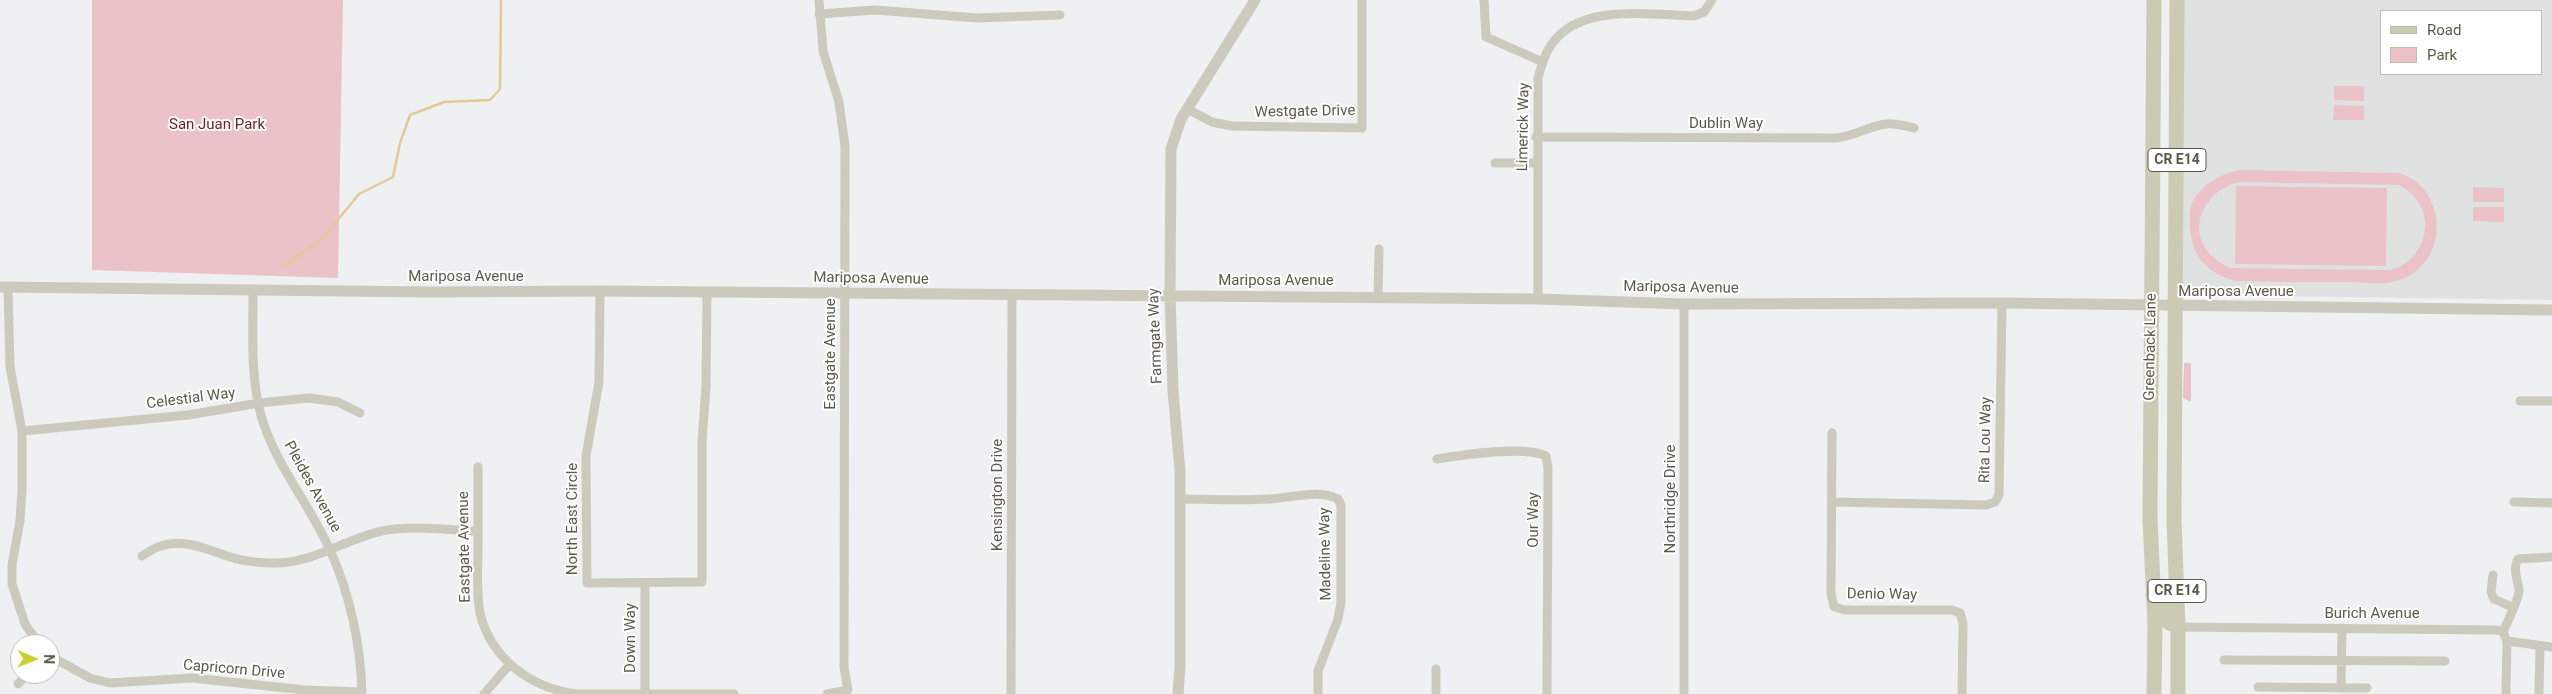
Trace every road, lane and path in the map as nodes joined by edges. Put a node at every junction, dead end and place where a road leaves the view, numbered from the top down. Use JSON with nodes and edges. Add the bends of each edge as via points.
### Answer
{"nodes":[{"id":1,"x":819,"y":0,"type":"edge"},
{"id":2,"x":1255,"y":0,"type":"edge"},
{"id":3,"x":1362,"y":0,"type":"edge"},
{"id":4,"x":1484,"y":0,"type":"edge"},
{"id":5,"x":1712,"y":0,"type":"edge"},
{"id":6,"x":2154,"y":0,"type":"edge"},
{"id":7,"x":2177,"y":0,"type":"edge"},
{"id":8,"x":819,"y":14,"type":"junction"},
{"id":9,"x":1060,"y":14,"type":"dead end"},
{"id":10,"x":1543,"y":62,"type":"junction"},
{"id":11,"x":1188,"y":108,"type":"junction"},
{"id":12,"x":1914,"y":128,"type":"dead end"},
{"id":13,"x":1536,"y":137,"type":"junction"},
{"id":14,"x":1495,"y":163,"type":"dead end"},
{"id":15,"x":1537,"y":163,"type":"junction"},
{"id":16,"x":1379,"y":249,"type":"dead end"},
{"id":17,"x":4,"y":287,"type":"edge"},
{"id":18,"x":253,"y":291,"type":"junction"},
{"id":19,"x":600,"y":291,"type":"junction"},
{"id":20,"x":707,"y":292,"type":"junction"},
{"id":21,"x":845,"y":293,"type":"junction"},
{"id":22,"x":1012,"y":296,"type":"junction"},
{"id":23,"x":1170,"y":296,"type":"junction"},
{"id":24,"x":1378,"y":297,"type":"junction"},
{"id":25,"x":1538,"y":299,"type":"junction"},
{"id":26,"x":2002,"y":303,"type":"junction"},
{"id":27,"x":1684,"y":304,"type":"junction"},
{"id":28,"x":2152,"y":306,"type":"junction"},
{"id":29,"x":2175,"y":307,"type":"junction"},
{"id":30,"x":2552,"y":310,"type":"edge"},
{"id":31,"x":2520,"y":401,"type":"dead end"},
{"id":32,"x":2552,"y":401,"type":"edge"},
{"id":33,"x":259,"y":403,"type":"junction"},
{"id":34,"x":360,"y":413,"type":"dead end"},
{"id":35,"x":22,"y":431,"type":"junction"},
{"id":36,"x":1832,"y":433,"type":"dead end"},
{"id":37,"x":1437,"y":459,"type":"dead end"},
{"id":38,"x":2150,"y":466,"type":"junction"},
{"id":39,"x":478,"y":467,"type":"dead end"},
{"id":40,"x":2174,"y":467,"type":"junction"},
{"id":41,"x":1180,"y":499,"type":"junction"},
{"id":42,"x":1832,"y":502,"type":"junction"},
{"id":43,"x":2514,"y":502,"type":"dead end"},
{"id":44,"x":2552,"y":503,"type":"edge"},
{"id":45,"x":478,"y":531,"type":"junction"},
{"id":46,"x":330,"y":549,"type":"junction"},
{"id":47,"x":142,"y":556,"type":"dead end"},
{"id":48,"x":2552,"y":557,"type":"edge"},
{"id":49,"x":2493,"y":575,"type":"dead end"},
{"id":50,"x":645,"y":583,"type":"junction"},
{"id":51,"x":2153,"y":596,"type":"junction"},
{"id":52,"x":2512,"y":607,"type":"junction"},
{"id":53,"x":2178,"y":627,"type":"junction"},
{"id":54,"x":2342,"y":628,"type":"junction"},
{"id":55,"x":2503,"y":632,"type":"junction"},
{"id":56,"x":32,"y":634,"type":"edge"},
{"id":57,"x":2507,"y":641,"type":"junction"},
{"id":58,"x":2540,"y":647,"type":"junction"},
{"id":59,"x":2552,"y":647,"type":"edge"},
{"id":60,"x":2224,"y":660,"type":"dead end"},
{"id":61,"x":2342,"y":661,"type":"junction"},
{"id":62,"x":2445,"y":661,"type":"dead end"},
{"id":63,"x":60,"y":662,"type":"edge"},
{"id":64,"x":510,"y":664,"type":"junction"},
{"id":65,"x":1436,"y":669,"type":"dead end"},
{"id":66,"x":2258,"y":687,"type":"dead end"},
{"id":67,"x":2341,"y":688,"type":"junction"},
{"id":68,"x":2367,"y":688,"type":"dead end"},
{"id":69,"x":362,"y":693,"type":"edge"},
{"id":70,"x":484,"y":694,"type":"edge"},
{"id":71,"x":578,"y":694,"type":"edge"},
{"id":72,"x":645,"y":694,"type":"edge"},
{"id":73,"x":734,"y":694,"type":"edge"},
{"id":74,"x":827,"y":694,"type":"edge"},
{"id":75,"x":1011,"y":694,"type":"edge"},
{"id":76,"x":1178,"y":694,"type":"edge"},
{"id":77,"x":1318,"y":694,"type":"edge"},
{"id":78,"x":1436,"y":694,"type":"edge"},
{"id":79,"x":1547,"y":694,"type":"edge"},
{"id":80,"x":1684,"y":694,"type":"edge"},
{"id":81,"x":1962,"y":694,"type":"edge"},
{"id":82,"x":2154,"y":694,"type":"edge"},
{"id":83,"x":2178,"y":694,"type":"edge"},
{"id":84,"x":2506,"y":694,"type":"edge"},
{"id":85,"x":2539,"y":694,"type":"edge"}],
"edges":[{"from":1,"to":8,"type":"street","name":"Eastgate Avenue"},
{"from":2,"to":11,"type":"street","name":"Farmgate Way"},
{"from":3,"to":11,"type":"street","name":"Westgate Drive","via":[[1362,128],[1232,126],[1212,122]]},
{"from":4,"to":10,"type":"street","via":[[1486,37]]},
{"from":5,"to":10,"type":"street","name":"Limerick Way","via":[[1704,12],[1694,16],[1615,14],[1584,21],[1564,31],[1551,45]]},
{"from":6,"to":28,"type":"main road","name":"Greenback Lane","number":"CR E14"},
{"from":7,"to":29,"type":"main road","name":"Greenback Lane","number":"CR E14"},
{"from":8,"to":9,"type":"street","via":[[875,10],[977,18]]},
{"from":8,"to":21,"type":"street","name":"Eastgate Avenue","via":[[823,50],[843,124]]},
{"from":10,"to":13,"type":"street","name":"Limerick Way","via":[[1538,78]]},
{"from":11,"to":23,"type":"street","name":"Farmgate Way","via":[[1176,129],[1170,158]]},
{"from":12,"to":13,"type":"street","name":"Dublin Way","via":[[1887,124],[1836,138]]},
{"from":13,"to":15,"type":"street","name":"Limerick Way"},
{"from":14,"to":15,"type":"street"},
{"from":15,"to":25,"type":"street","name":"Limerick Way"},
{"from":16,"to":24,"type":"street"},
{"from":17,"to":18,"type":"street","name":"Mariposa Avenue"},
{"from":17,"to":35,"type":"street","via":[[10,367]]},
{"from":18,"to":19,"type":"street","name":"Mariposa Avenue"},
{"from":18,"to":33,"type":"street","name":"Pleides Avenue","via":[[253,352]]},
{"from":19,"to":20,"type":"street","name":"Mariposa Avenue"},
{"from":19,"to":50,"type":"street","name":"North East Circle","via":[[598,391],[586,456],[587,583]]},
{"from":20,"to":21,"type":"street","name":"Mariposa Avenue"},
{"from":20,"to":50,"type":"street","name":"North East Circle","via":[[702,582]]},
{"from":21,"to":22,"type":"street","name":"Mariposa Avenue"},
{"from":21,"to":74,"type":"street","name":"Eastgate Avenue","via":[[844,667],[848,690]]},
{"from":22,"to":23,"type":"street","name":"Mariposa Avenue"},
{"from":22,"to":75,"type":"street","name":"Kensington Drive"},
{"from":23,"to":24,"type":"street","name":"Mariposa Avenue"},
{"from":23,"to":41,"type":"street","name":"Farmgate Way"},
{"from":24,"to":25,"type":"street","name":"Mariposa Avenue"},
{"from":25,"to":27,"type":"street","name":"Mariposa Avenue"},
{"from":26,"to":27,"type":"street","name":"Mariposa Avenue"},
{"from":26,"to":28,"type":"street","name":"Mariposa Avenue"},
{"from":26,"to":42,"type":"street","name":"Rita Lou Way","via":[[1998,495],[1995,502],[1986,505]]},
{"from":27,"to":80,"type":"street","name":"Northridge Drive"},
{"from":28,"to":29,"type":"street","name":"Mariposa Avenue"},
{"from":28,"to":38,"type":"main road","name":"Greenback Lane","number":"CR E14"},
{"from":29,"to":30,"type":"street","name":"Mariposa Avenue"},
{"from":29,"to":40,"type":"main road","name":"Greenback Lane","number":"CR E14"},
{"from":31,"to":32,"type":"street"},
{"from":33,"to":34,"type":"street","name":"Celestial Way","via":[[309,398],[338,402]]},
{"from":33,"to":35,"type":"street","name":"Celestial Way","via":[[188,415]]},
{"from":33,"to":46,"type":"street","name":"Pleides Avenue","via":[[262,420],[280,462]]},
{"from":35,"to":56,"type":"street","via":[[20,521],[12,584],[24,624]]},
{"from":36,"to":42,"type":"street","name":"Denio Way"},
{"from":37,"to":79,"type":"street","name":"Our Way","via":[[1495,452],[1546,456]]},
{"from":38,"to":40,"type":"main road"},
{"from":38,"to":51,"type":"main road","name":"Greenback Lane","number":"CR E14"},
{"from":39,"to":45,"type":"street","name":"Eastgate Avenue"},
{"from":40,"to":53,"type":"main road","name":"Greenback Lane","number":"CR E14"},
{"from":41,"to":76,"type":"street","name":"Farmgate Way"},
{"from":41,"to":77,"type":"street","name":"Madeline Way","via":[[1271,499],[1289,496],[1332,496],[1338,499],[1341,505],[1342,602],[1318,671]]},
{"from":42,"to":81,"type":"street","name":"Denio Way","via":[[1831,594],[1834,607],[1845,610],[1952,610],[1960,613],[1963,623]]},
{"from":43,"to":44,"type":"street"},
{"from":45,"to":46,"type":"street","via":[[382,531]]},
{"from":45,"to":64,"type":"street","name":"Eastgate Avenue","via":[[481,614],[492,641]]},
{"from":46,"to":47,"type":"street","via":[[295,560],[252,562],[176,542],[163,544]]},
{"from":46,"to":69,"type":"street","name":"Pleides Avenue","via":[[355,629]]},
{"from":48,"to":52,"type":"street","via":[[2518,559],[2515,564],[2519,589]]},
{"from":49,"to":52,"type":"street","via":[[2491,592],[2494,599]]},
{"from":50,"to":72,"type":"street","name":"Down Way"},
{"from":51,"to":53,"type":"main road","via":[[2165,604],[2168,622]]},
{"from":51,"to":82,"type":"main road","name":"Greenback Lane","number":"CR E14"},
{"from":52,"to":55,"type":"street"},
{"from":53,"to":54,"type":"street","name":"Burich Avenue"},
{"from":53,"to":83,"type":"main road","name":"Greenback Lane","number":"CR E14"},
{"from":54,"to":55,"type":"street","name":"Burich Avenue"},
{"from":54,"to":61,"type":"street"},
{"from":55,"to":57,"type":"street"},
{"from":57,"to":58,"type":"street"},
{"from":57,"to":84,"type":"street"},
{"from":58,"to":59,"type":"street"},
{"from":58,"to":85,"type":"street"},
{"from":60,"to":61,"type":"street"},
{"from":61,"to":62,"type":"street"},
{"from":61,"to":67,"type":"street"},
{"from":63,"to":69,"type":"street","name":"Capricorn Drive","via":[[90,678],[110,683],[192,678]]},
{"from":64,"to":70,"type":"street"},
{"from":64,"to":71,"type":"street","name":"Eastgate Avenue","via":[[534,682]]},
{"from":65,"to":78,"type":"street"},
{"from":66,"to":67,"type":"street"},
{"from":67,"to":68,"type":"street"},
{"from":71,"to":72,"type":"street","name":"Eastgate Avenue"},
{"from":72,"to":73,"type":"street","name":"Eastgate Avenue"}]}
